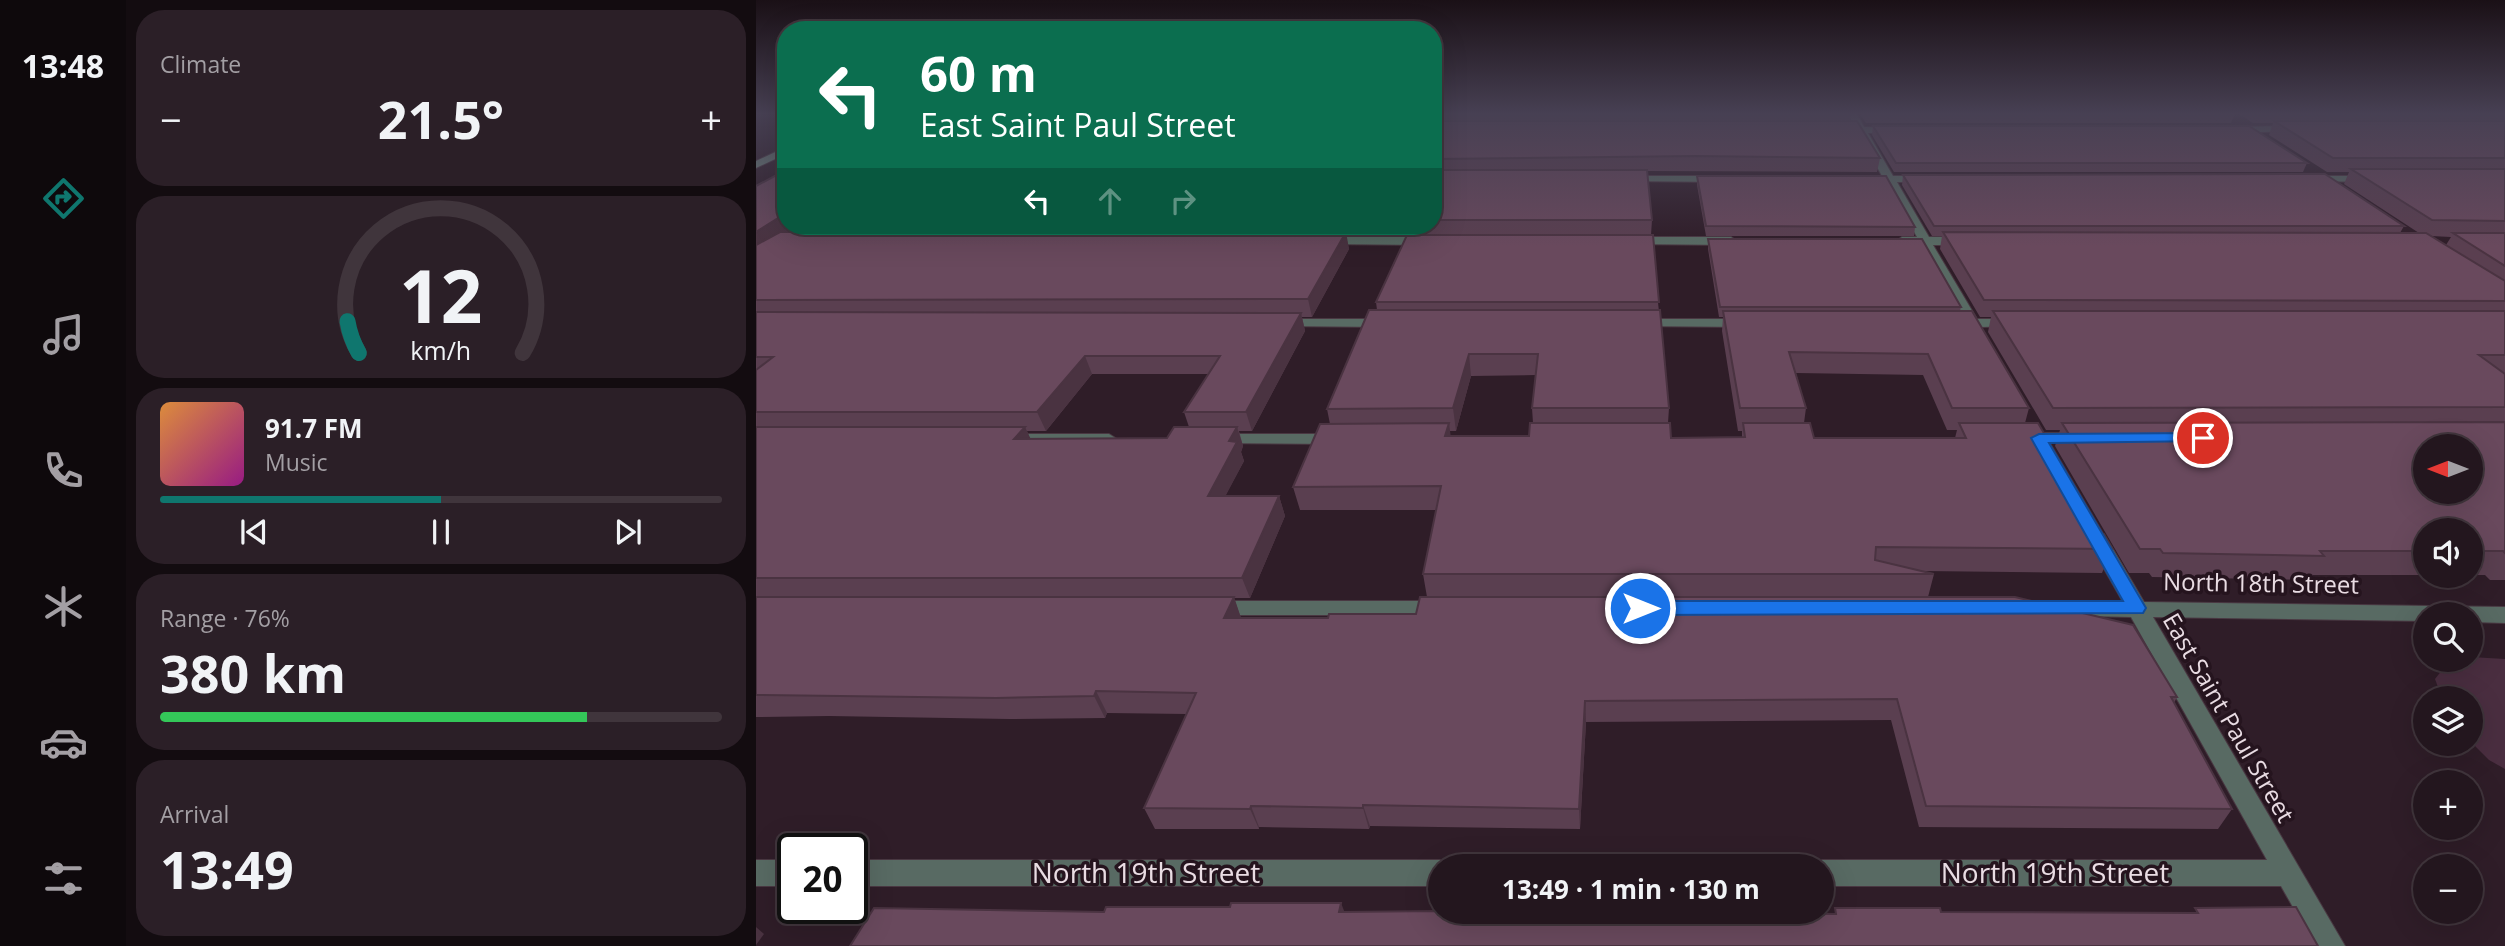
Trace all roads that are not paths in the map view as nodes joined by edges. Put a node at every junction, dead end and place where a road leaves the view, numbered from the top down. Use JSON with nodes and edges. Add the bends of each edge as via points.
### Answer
{"nodes":[{"id":1,"x":1877,"y":158,"type":"edge"},
{"id":2,"x":2302,"y":164,"type":"edge"},
{"id":3,"x":2379,"y":178,"type":"edge"},
{"id":4,"x":1616,"y":179,"type":"edge"},
{"id":5,"x":1739,"y":179,"type":"edge"},
{"id":6,"x":1848,"y":179,"type":"edge"},
{"id":7,"x":1889,"y":179,"type":"junction"},
{"id":8,"x":1943,"y":179,"type":"edge"},
{"id":9,"x":2296,"y":179,"type":"edge"},
{"id":10,"x":2324,"y":179,"type":"junction"},
{"id":11,"x":2345,"y":193,"type":"edge"},
{"id":12,"x":797,"y":235,"type":"edge"},
{"id":13,"x":1314,"y":241,"type":"edge"},
{"id":14,"x":1438,"y":241,"type":"edge"},
{"id":15,"x":1619,"y":241,"type":"edge"},
{"id":16,"x":1744,"y":241,"type":"edge"},
{"id":17,"x":1883,"y":241,"type":"edge"},
{"id":18,"x":1925,"y":241,"type":"junction"},
{"id":19,"x":1980,"y":241,"type":"edge"},
{"id":20,"x":786,"y":242,"type":"junction"},
{"id":21,"x":814,"y":242,"type":"edge"},
{"id":22,"x":756,"y":261,"type":"edge"},
{"id":23,"x":1259,"y":323,"type":"edge"},
{"id":24,"x":1399,"y":323,"type":"edge"},
{"id":25,"x":1622,"y":323,"type":"edge"},
{"id":26,"x":1762,"y":323,"type":"edge"},
{"id":27,"x":1944,"y":323,"type":"edge"},
{"id":28,"x":1972,"y":323,"type":"junction"},
{"id":29,"x":2026,"y":323,"type":"edge"},
{"id":30,"x":1985,"y":346,"type":"edge"},
{"id":31,"x":2025,"y":415,"type":"edge"},
{"id":32,"x":2011,"y":438,"type":"edge"},
{"id":33,"x":2039,"y":438,"type":"junction"},
{"id":34,"x":2093,"y":438,"type":"edge"},
{"id":35,"x":993,"y":439,"type":"edge"},
{"id":36,"x":1132,"y":439,"type":"edge"},
{"id":37,"x":1202,"y":439,"type":"edge"},
{"id":38,"x":1355,"y":439,"type":"edge"},
{"id":39,"x":2053,"y":463,"type":"edge"},
{"id":40,"x":2088,"y":523,"type":"edge"},
{"id":41,"x":1188,"y":608,"type":"edge"},
{"id":42,"x":1467,"y":608,"type":"edge"},
{"id":43,"x":2025,"y":608,"type":"edge"},
{"id":44,"x":2137,"y":608,"type":"junction"},
{"id":45,"x":2505,"y":614,"type":"edge"},
{"id":46,"x":756,"y":873,"type":"edge"},
{"id":47,"x":777,"y":873,"type":"edge"},
{"id":48,"x":868,"y":873,"type":"edge"},
{"id":49,"x":1428,"y":873,"type":"edge"},
{"id":50,"x":1834,"y":873,"type":"edge"},
{"id":51,"x":2289,"y":873,"type":"junction"},
{"id":52,"x":2331,"y":946,"type":"edge"}],
"edges":[{"from":1,"to":7,"type":"lane"},
{"from":2,"to":10,"type":"lane"},
{"from":3,"to":10,"type":"lane"},
{"from":4,"to":5,"type":"lane"},
{"from":6,"to":7,"type":"lane"},
{"from":7,"to":8,"type":"lane"},
{"from":7,"to":18,"type":"lane"},
{"from":9,"to":10,"type":"lane"},
{"from":10,"to":11,"type":"lane"},
{"from":12,"to":20,"type":"lane"},
{"from":13,"to":14,"type":"lane"},
{"from":15,"to":16,"type":"lane"},
{"from":17,"to":18,"type":"lane"},
{"from":18,"to":19,"type":"lane"},
{"from":18,"to":28,"type":"lane"},
{"from":20,"to":21,"type":"lane"},
{"from":20,"to":22,"type":"lane"},
{"from":23,"to":24,"type":"lane"},
{"from":25,"to":26,"type":"lane"},
{"from":27,"to":28,"type":"lane"},
{"from":28,"to":29,"type":"lane"},
{"from":28,"to":30,"type":"lane"},
{"from":31,"to":33,"type":"lane"},
{"from":32,"to":33,"type":"lane"},
{"from":33,"to":34,"type":"lane"},
{"from":33,"to":39,"type":"lane"},
{"from":35,"to":36,"type":"lane"},
{"from":37,"to":38,"type":"lane"},
{"from":40,"to":44,"type":"lane","name":"East Saint Paul Street"},
{"from":41,"to":42,"type":"lane"},
{"from":43,"to":44,"type":"lane","name":"North 18th Street"},
{"from":44,"to":45,"type":"lane","name":"North 18th Street"},
{"from":44,"to":51,"type":"lane","name":"East Saint Paul Street"},
{"from":46,"to":47,"type":"lane"},
{"from":48,"to":49,"type":"lane","name":"North 19th Street"},
{"from":50,"to":51,"type":"lane","name":"North 19th Street"},
{"from":51,"to":52,"type":"lane","name":"East Saint Paul Street"}]}
